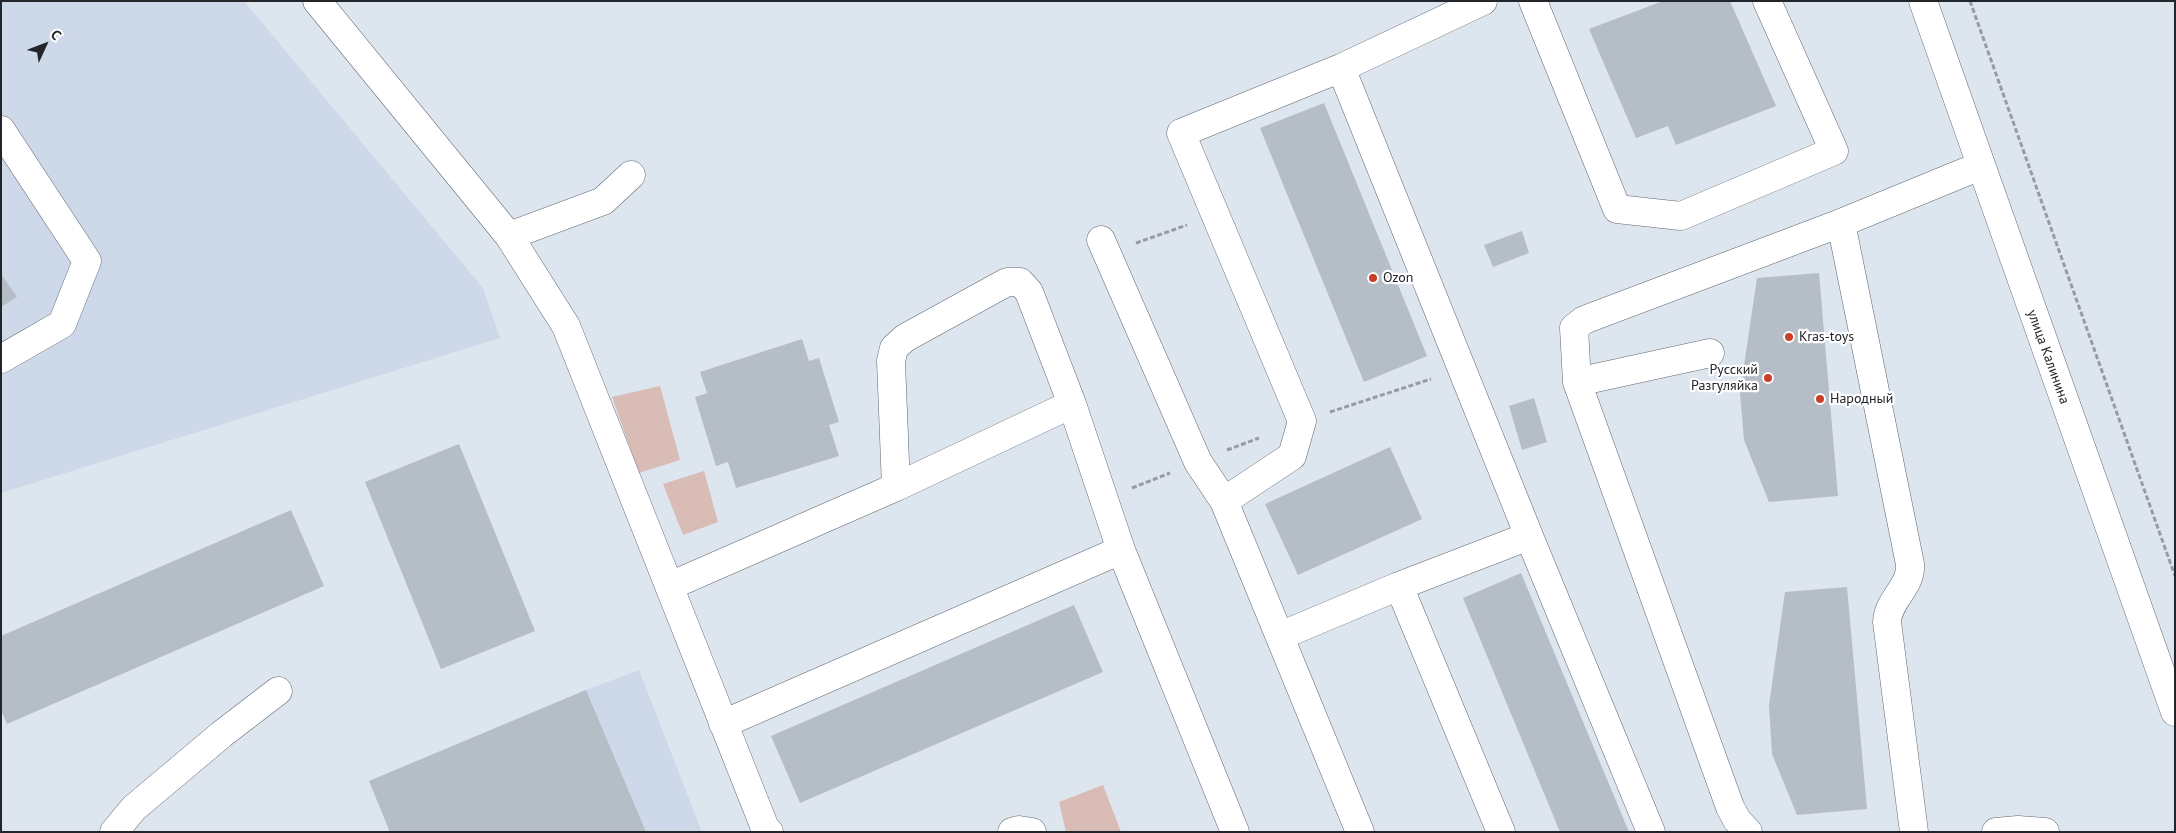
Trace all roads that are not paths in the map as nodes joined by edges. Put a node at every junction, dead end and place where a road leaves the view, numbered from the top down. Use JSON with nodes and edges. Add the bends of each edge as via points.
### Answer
{"nodes":[{"id":1,"x":318,"y":1,"type":"edge"},
{"id":2,"x":1483,"y":1,"type":"edge"},
{"id":3,"x":1533,"y":1,"type":"edge"},
{"id":4,"x":1767,"y":1,"type":"edge"},
{"id":5,"x":1923,"y":1,"type":"edge"},
{"id":6,"x":1341,"y":68,"type":"junction"},
{"id":7,"x":1,"y":130,"type":"edge"},
{"id":8,"x":1980,"y":166,"type":"junction"},
{"id":9,"x":631,"y":175,"type":"dead end"},
{"id":10,"x":1841,"y":222,"type":"junction"},
{"id":11,"x":509,"y":236,"type":"junction"},
{"id":12,"x":1104,"y":246,"type":"road end"},
{"id":13,"x":1710,"y":353,"type":"dead end"},
{"id":14,"x":1,"y":359,"type":"edge"},
{"id":15,"x":1577,"y":382,"type":"junction"},
{"id":16,"x":1072,"y":404,"type":"junction"},
{"id":17,"x":896,"y":487,"type":"junction"},
{"id":18,"x":1224,"y":501,"type":"junction"},
{"id":19,"x":1529,"y":536,"type":"junction"},
{"id":20,"x":1121,"y":550,"type":"junction"},
{"id":21,"x":670,"y":586,"type":"junction"},
{"id":22,"x":1399,"y":586,"type":"junction"},
{"id":23,"x":1280,"y":636,"type":"junction"},
{"id":24,"x":278,"y":691,"type":"dead end"},
{"id":25,"x":2175,"y":712,"type":"edge"},
{"id":26,"x":723,"y":724,"type":"junction"},
{"id":27,"x":114,"y":832,"type":"edge"},
{"id":28,"x":769,"y":832,"type":"edge"},
{"id":29,"x":1012,"y":832,"type":"edge"},
{"id":30,"x":1032,"y":832,"type":"edge"},
{"id":31,"x":1235,"y":832,"type":"edge"},
{"id":32,"x":1360,"y":832,"type":"edge"},
{"id":33,"x":1501,"y":832,"type":"edge"},
{"id":34,"x":1651,"y":832,"type":"edge"},
{"id":35,"x":1748,"y":832,"type":"edge"},
{"id":36,"x":1914,"y":832,"type":"edge"},
{"id":37,"x":1996,"y":832,"type":"edge"},
{"id":38,"x":2045,"y":832,"type":"edge"}],
"edges":[{"from":1,"to":11,"type":"main road"},
{"from":2,"to":6,"type":"main road"},
{"from":3,"to":4,"type":"main road","via":[[1617,210],[1681,216],[1834,151]]},
{"from":5,"to":8,"type":"main road","name":"улица Калинина"},
{"from":6,"to":18,"type":"main road","via":[[1181,133],[1302,421],[1292,456]]},
{"from":6,"to":19,"type":"main road"},
{"from":7,"to":14,"type":"main road","via":[[87,261],[62,324]]},
{"from":8,"to":10,"type":"main road"},
{"from":8,"to":25,"type":"main road","name":"улица Калинина"},
{"from":9,"to":11,"type":"main road","via":[[603,201]]},
{"from":10,"to":15,"type":"main road","via":[[1584,320],[1574,328]]},
{"from":10,"to":36,"type":"main road","via":[[1910,564],[1911,574],[1888,612],[1887,622]]},
{"from":11,"to":21,"type":"main road","via":[[566,326]]},
{"from":12,"to":18,"type":"main road","via":[[1198,462]]},
{"from":13,"to":15,"type":"main road"},
{"from":15,"to":35,"type":"main road","via":[[1730,807]]},
{"from":16,"to":17,"type":"main road"},
{"from":16,"to":17,"type":"main road","via":[[1030,292],[1020,282],[1008,282],[905,338],[894,348],[891,361]]},
{"from":16,"to":20,"type":"main road"},
{"from":17,"to":21,"type":"main road"},
{"from":18,"to":23,"type":"main road"},
{"from":19,"to":22,"type":"main road"},
{"from":19,"to":34,"type":"main road"},
{"from":20,"to":26,"type":"main road"},
{"from":20,"to":31,"type":"main road"},
{"from":21,"to":26,"type":"main road"},
{"from":22,"to":23,"type":"main road"},
{"from":22,"to":33,"type":"main road"},
{"from":23,"to":32,"type":"main road"},
{"from":24,"to":27,"type":"main road","via":[[134,808]]},
{"from":26,"to":28,"type":"main road"},
{"from":29,"to":30,"type":"main road"},
{"from":37,"to":38,"type":"main road"}]}
